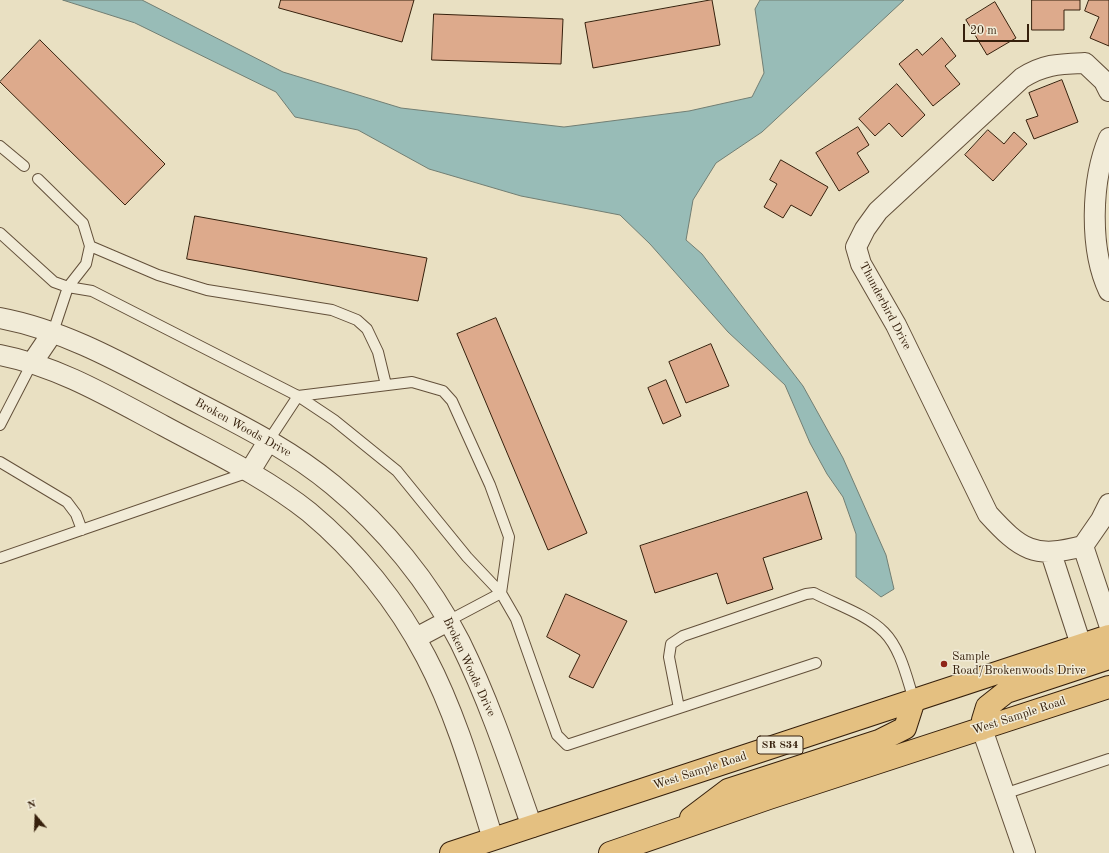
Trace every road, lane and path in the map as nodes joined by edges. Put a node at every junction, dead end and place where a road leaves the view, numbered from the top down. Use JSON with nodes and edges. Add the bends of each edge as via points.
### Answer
{"nodes":[{"id":1,"x":1109,"y":90,"type":"edge"},
{"id":2,"x":1109,"y":138,"type":"edge"},
{"id":3,"x":0,"y":146,"type":"edge"},
{"id":4,"x":24,"y":166,"type":"dead end"},
{"id":5,"x":38,"y":179,"type":"dead end"},
{"id":6,"x":0,"y":232,"type":"edge"},
{"id":7,"x":90,"y":246,"type":"junction"},
{"id":8,"x":68,"y":287,"type":"junction"},
{"id":9,"x":1109,"y":291,"type":"edge"},
{"id":10,"x":0,"y":318,"type":"edge"},
{"id":11,"x":53,"y":332,"type":"junction"},
{"id":12,"x":0,"y":355,"type":"edge"},
{"id":13,"x":32,"y":363,"type":"junction"},
{"id":14,"x":386,"y":385,"type":"junction"},
{"id":15,"x":298,"y":396,"type":"junction"},
{"id":16,"x":0,"y":423,"type":"edge"},
{"id":17,"x":269,"y":440,"type":"junction"},
{"id":18,"x":0,"y":462,"type":"edge"},
{"id":19,"x":250,"y":471,"type":"junction"},
{"id":20,"x":1109,"y":504,"type":"edge"},
{"id":21,"x":82,"y":530,"type":"junction"},
{"id":22,"x":1083,"y":546,"type":"junction"},
{"id":23,"x":1051,"y":553,"type":"junction"},
{"id":24,"x":0,"y":558,"type":"edge"},
{"id":25,"x":501,"y":593,"type":"junction"},
{"id":26,"x":448,"y":622,"type":"junction"},
{"id":27,"x":1109,"y":624,"type":"edge"},
{"id":28,"x":1109,"y":636,"type":"edge"},
{"id":29,"x":416,"y":638,"type":"junction"},
{"id":30,"x":1081,"y":645,"type":"junction"},
{"id":31,"x":1109,"y":658,"type":"edge"},
{"id":32,"x":816,"y":662,"type":"dead end"},
{"id":33,"x":1109,"y":687,"type":"edge"},
{"id":34,"x":914,"y":700,"type":"junction"},
{"id":35,"x":679,"y":708,"type":"junction"},
{"id":36,"x":982,"y":728,"type":"junction"},
{"id":37,"x":1109,"y":759,"type":"edge"},
{"id":38,"x":1004,"y":794,"type":"junction"},
{"id":39,"x":532,"y":827,"type":"junction"},
{"id":40,"x":674,"y":830,"type":"junction"},
{"id":41,"x":493,"y":839,"type":"junction"},
{"id":42,"x":452,"y":853,"type":"edge"},
{"id":43,"x":610,"y":853,"type":"edge"},
{"id":44,"x":1025,"y":853,"type":"edge"}],
"edges":[{"from":1,"to":23,"type":"street","name":"Thunderbird Drive","via":[[1104,81],[1085,63],[1038,68],[1022,78],[878,211],[856,247],[861,264],[896,325],[988,514],[1009,537],[1028,549]]},
{"from":2,"to":9,"type":"street","via":[[1103,151],[1097,181],[1095,214],[1098,255]]},
{"from":3,"to":4,"type":"lane"},
{"from":5,"to":7,"type":"lane","via":[[83,223]]},
{"from":6,"to":8,"type":"lane","via":[[54,282]]},
{"from":7,"to":8,"type":"lane","via":[[86,264]]},
{"from":7,"to":14,"type":"lane","via":[[158,276],[207,290],[332,310],[357,320],[367,329],[378,352]]},
{"from":8,"to":11,"type":"lane"},
{"from":8,"to":15,"type":"lane","via":[[92,291]]},
{"from":10,"to":11,"type":"street","name":"Broken Woods Drive"},
{"from":11,"to":13,"type":"street"},
{"from":11,"to":17,"type":"street","name":"Broken Woods Drive","via":[[131,368]]},
{"from":12,"to":13,"type":"street"},
{"from":13,"to":16,"type":"lane"},
{"from":13,"to":19,"type":"street","via":[[109,398]]},
{"from":14,"to":15,"type":"lane"},
{"from":14,"to":25,"type":"lane","via":[[412,382],[443,391],[452,401],[490,484],[510,537]]},
{"from":15,"to":17,"type":"lane"},
{"from":15,"to":25,"type":"lane","via":[[334,420],[397,471],[467,557]]},
{"from":17,"to":19,"type":"street"},
{"from":17,"to":26,"type":"street","name":"Broken Woods Drive","via":[[332,485],[362,512],[416,573]]},
{"from":18,"to":21,"type":"lane","via":[[67,502],[76,514]]},
{"from":19,"to":21,"type":"lane"},
{"from":19,"to":29,"type":"street","via":[[309,512],[337,538],[387,595]]},
{"from":20,"to":22,"type":"street"},
{"from":21,"to":24,"type":"lane"},
{"from":22,"to":23,"type":"street","name":"Thunderbird Drive"},
{"from":22,"to":27,"type":"street"},
{"from":23,"to":30,"type":"street"},
{"from":25,"to":26,"type":"lane"},
{"from":25,"to":35,"type":"lane","via":[[516,619],[557,735],[567,745]]},
{"from":26,"to":29,"type":"street"},
{"from":26,"to":39,"type":"street","name":"Broken Woods Drive","via":[[492,715]]},
{"from":28,"to":30,"type":"main road","name":"West Sample Road","number":"SR 834"},
{"from":29,"to":41,"type":"street","via":[[456,726]]},
{"from":30,"to":34,"type":"main road","name":"West Sample Road","number":"SR 834"},
{"from":31,"to":36,"type":"main road","via":[[1006,692],[988,707]]},
{"from":32,"to":35,"type":"lane"},
{"from":33,"to":36,"type":"main road","name":"West Sample Road"},
{"from":34,"to":35,"type":"lane","via":[[898,654],[886,633],[873,622],[814,594],[806,594],[682,636],[671,644],[669,657]]},
{"from":34,"to":39,"type":"main road","name":"West Sample Road","number":"SR 834"},
{"from":34,"to":40,"type":"main road","via":[[904,728],[880,741],[728,790]]},
{"from":36,"to":38,"type":"street"},
{"from":36,"to":40,"type":"main road","name":"West Sample Road"},
{"from":37,"to":38,"type":"lane"},
{"from":38,"to":44,"type":"street"},
{"from":39,"to":41,"type":"main road","name":"West Sample Road","number":"SR 834"},
{"from":40,"to":43,"type":"main road","name":"West Sample Road"},
{"from":41,"to":42,"type":"main road","name":"West Sample Road","number":"SR 834"}]}
